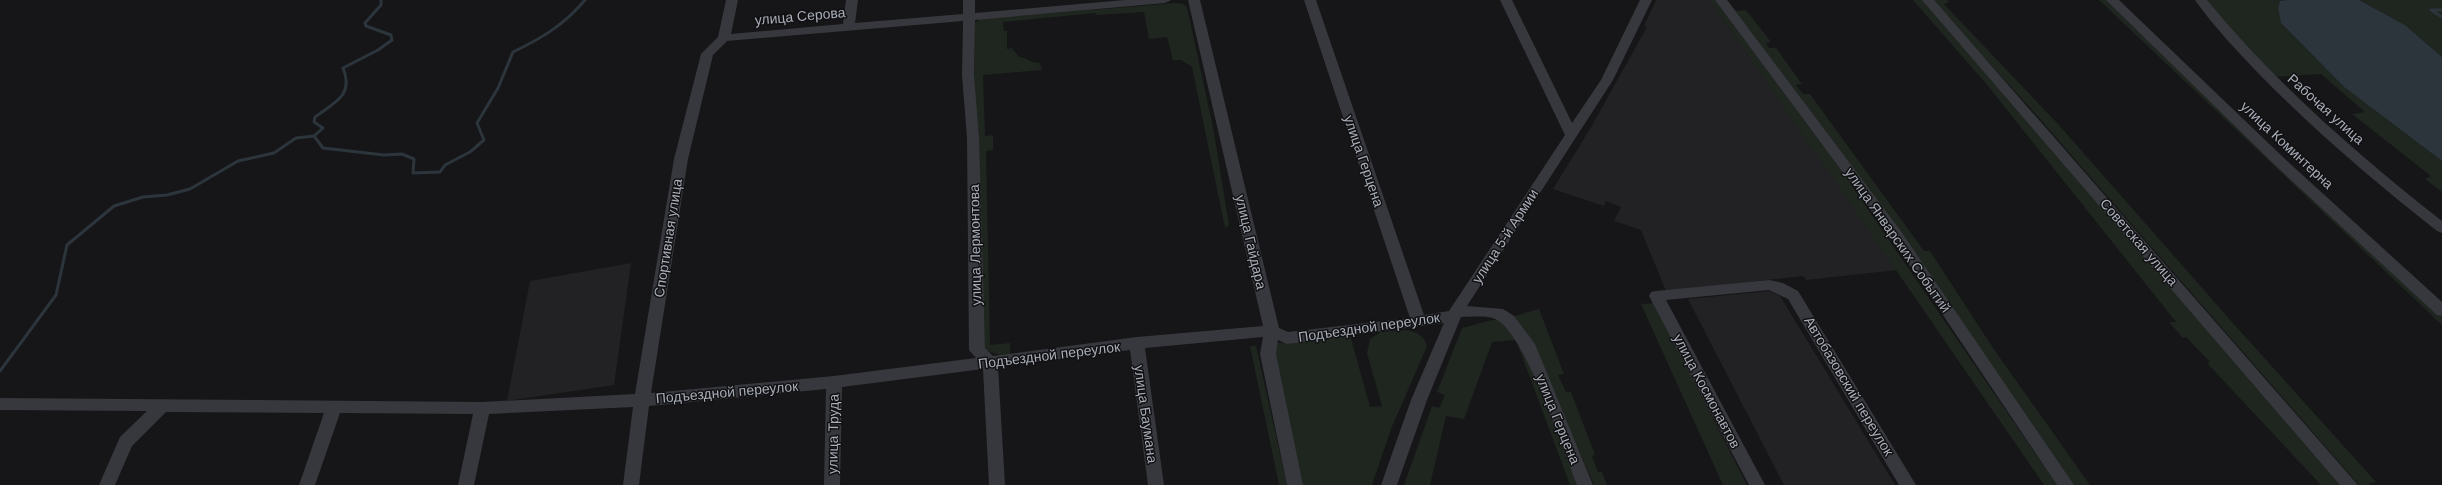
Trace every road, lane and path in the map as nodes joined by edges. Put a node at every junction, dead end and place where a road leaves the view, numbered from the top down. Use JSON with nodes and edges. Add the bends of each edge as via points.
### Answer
{"nodes":[{"id":1,"x":732,"y":0,"type":"edge"},
{"id":2,"x":852,"y":0,"type":"edge"},
{"id":3,"x":969,"y":0,"type":"edge"},
{"id":4,"x":1165,"y":0,"type":"edge"},
{"id":5,"x":1194,"y":0,"type":"edge"},
{"id":6,"x":1310,"y":0,"type":"edge"},
{"id":7,"x":1506,"y":0,"type":"edge"},
{"id":8,"x":1646,"y":0,"type":"edge"},
{"id":9,"x":1721,"y":0,"type":"edge"},
{"id":10,"x":1928,"y":0,"type":"edge"},
{"id":11,"x":2112,"y":0,"type":"edge"},
{"id":12,"x":2201,"y":0,"type":"edge"},
{"id":13,"x":1089,"y":3,"type":"edge"},
{"id":14,"x":969,"y":18,"type":"junction"},
{"id":15,"x":849,"y":27,"type":"junction"},
{"id":16,"x":724,"y":38,"type":"junction"},
{"id":17,"x":1572,"y":136,"type":"junction"},
{"id":18,"x":2442,"y":228,"type":"edge"},
{"id":19,"x":1786,"y":291,"type":"joint"},
{"id":20,"x":2442,"y":311,"type":"edge"},
{"id":21,"x":1455,"y":313,"type":"junction"},
{"id":22,"x":1419,"y":322,"type":"junction"},
{"id":23,"x":1272,"y":331,"type":"junction"},
{"id":24,"x":1137,"y":343,"type":"junction"},
{"id":25,"x":990,"y":362,"type":"junction"},
{"id":26,"x":834,"y":382,"type":"junction"},
{"id":27,"x":642,"y":400,"type":"junction"},
{"id":28,"x":0,"y":404,"type":"edge"},
{"id":29,"x":162,"y":406,"type":"junction"},
{"id":30,"x":334,"y":407,"type":"junction"},
{"id":31,"x":482,"y":408,"type":"junction"},
{"id":32,"x":107,"y":485,"type":"edge"},
{"id":33,"x":307,"y":485,"type":"edge"},
{"id":34,"x":466,"y":485,"type":"edge"},
{"id":35,"x":631,"y":485,"type":"edge"},
{"id":36,"x":832,"y":485,"type":"edge"},
{"id":37,"x":998,"y":485,"type":"edge"},
{"id":38,"x":1156,"y":485,"type":"edge"},
{"id":39,"x":1295,"y":485,"type":"edge"},
{"id":40,"x":1389,"y":485,"type":"edge"},
{"id":41,"x":1585,"y":485,"type":"edge"},
{"id":42,"x":1757,"y":485,"type":"edge"},
{"id":43,"x":1908,"y":485,"type":"edge"},
{"id":44,"x":2066,"y":485,"type":"edge"},
{"id":45,"x":2350,"y":485,"type":"edge"}],
"edges":[{"from":1,"to":16,"type":"street"},
{"from":2,"to":15,"type":"street"},
{"from":3,"to":14,"type":"street","name":"улица Лермонтова"},
{"from":4,"to":13,"type":"street","name":"улица Серова"},
{"from":5,"to":23,"type":"street","name":"улица Гайдара"},
{"from":6,"to":22,"type":"street","name":"улица Герцена"},
{"from":7,"to":17,"type":"street"},
{"from":8,"to":17,"type":"street","name":"улица 5-й Армии","via":[[1607,80]]},
{"from":9,"to":44,"type":"street","name":"улица Январских Событий","via":[[1895,233]]},
{"from":10,"to":45,"type":"street","name":"Советская улица"},
{"from":11,"to":20,"type":"street","name":"улица Коминтерна","via":[[2280,162]]},
{"from":12,"to":18,"type":"street","name":"Рабочая улица","via":[[2269,77],[2391,188]]},
{"from":13,"to":14,"type":"street","name":"улица Серова"},
{"from":14,"to":15,"type":"street","name":"улица Серова"},
{"from":14,"to":25,"type":"street","name":"улица Лермонтова","via":[[968,75],[973,138],[977,350]]},
{"from":15,"to":16,"type":"street","name":"улица Серова"},
{"from":16,"to":27,"type":"street","name":"Спортивная улица","via":[[707,54],[681,159]]},
{"from":17,"to":21,"type":"street","name":"улица 5-й Армии"},
{"from":19,"to":42,"type":"street","name":"улица Космонавтов","via":[[1769,285],[1656,296]]},
{"from":19,"to":43,"type":"street","name":"Автобазовский переулок","via":[[1799,302]]},
{"from":21,"to":22,"type":"street","name":"Подъездной переулок"},
{"from":21,"to":40,"type":"street","name":"улица 5-й Армии","via":[[1419,400]]},
{"from":21,"to":41,"type":"street","name":"улица Герцена","via":[[1498,313],[1509,320],[1530,348]]},
{"from":22,"to":23,"type":"street","name":"Подъездной переулок","via":[[1287,338]]},
{"from":23,"to":24,"type":"street","name":"Подъездной переулок"},
{"from":23,"to":39,"type":"street","name":"улица Гайдара","via":[[1268,354]]},
{"from":24,"to":25,"type":"street","name":"Подъездной переулок"},
{"from":24,"to":38,"type":"street","name":"улица Баумана"},
{"from":25,"to":26,"type":"street","name":"Подъездной переулок"},
{"from":25,"to":37,"type":"street"},
{"from":26,"to":27,"type":"street","name":"Подъездной переулок"},
{"from":26,"to":36,"type":"street","name":"улица Труда"},
{"from":27,"to":31,"type":"street","name":"Подъездной переулок"},
{"from":27,"to":35,"type":"street","name":"Спортивная улица"},
{"from":28,"to":29,"type":"street","name":"Подъездной переулок"},
{"from":29,"to":30,"type":"street","name":"Подъездной переулок"},
{"from":29,"to":32,"type":"street","via":[[126,442]]},
{"from":30,"to":31,"type":"street","name":"Подъездной переулок"},
{"from":30,"to":33,"type":"street"},
{"from":31,"to":34,"type":"street"}]}
